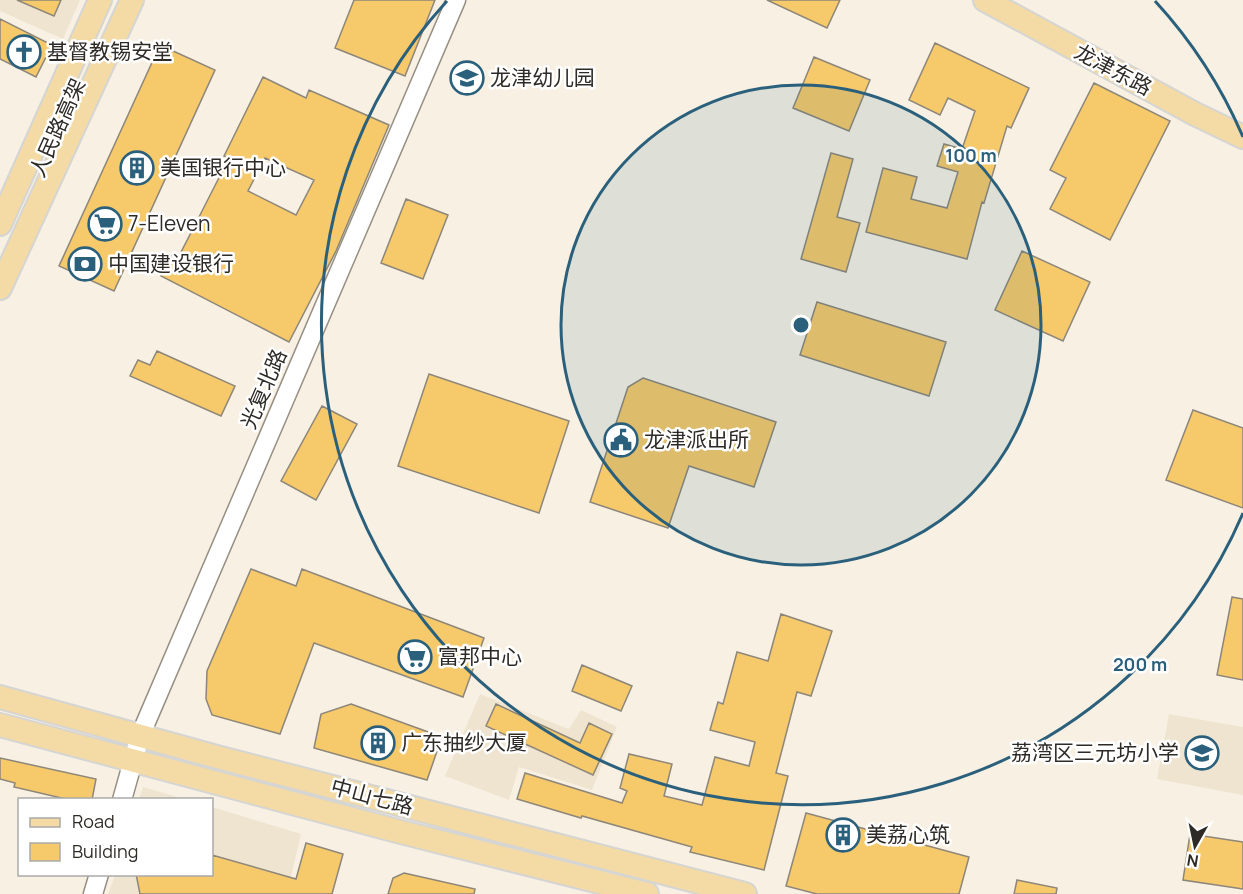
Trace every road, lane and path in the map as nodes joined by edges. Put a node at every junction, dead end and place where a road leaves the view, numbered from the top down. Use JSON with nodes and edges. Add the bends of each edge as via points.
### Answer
{"nodes":[{"id":1,"x":100,"y":0,"type":"edge"},
{"id":2,"x":116,"y":0,"type":"edge"},
{"id":3,"x":132,"y":0,"type":"edge"},
{"id":4,"x":456,"y":0,"type":"edge"},
{"id":5,"x":985,"y":0,"type":"edge"},
{"id":6,"x":1243,"y":137,"type":"edge"},
{"id":7,"x":0,"y":224,"type":"edge"},
{"id":8,"x":0,"y":257,"type":"edge"},
{"id":9,"x":0,"y":288,"type":"edge"},
{"id":10,"x":0,"y":698,"type":"edge"},
{"id":11,"x":0,"y":725,"type":"edge"},
{"id":12,"x":140,"y":736,"type":"junction"},
{"id":13,"x":133,"y":760,"type":"junction"},
{"id":14,"x":123,"y":798,"type":"edge"},
{"id":15,"x":98,"y":876,"type":"edge"},
{"id":16,"x":93,"y":894,"type":"edge"},
{"id":17,"x":647,"y":894,"type":"edge"},
{"id":18,"x":745,"y":894,"type":"edge"}],
"edges":[{"from":1,"to":7,"type":"main road"},
{"from":2,"to":8,"type":"main road","name":"人民路高架"},
{"from":3,"to":9,"type":"main road"},
{"from":4,"to":12,"type":"street","name":"光复北路"},
{"from":5,"to":6,"type":"main road","name":"龙津东路"},
{"from":10,"to":12,"type":"main road","name":"中山七路"},
{"from":11,"to":13,"type":"main road","name":"中山七路"},
{"from":12,"to":13,"type":"street","name":"光复北路"},
{"from":12,"to":18,"type":"main road","name":"中山七路"},
{"from":13,"to":14,"type":"street","name":"光复北路"},
{"from":13,"to":17,"type":"main road","name":"中山七路"},
{"from":15,"to":16,"type":"street"}]}
